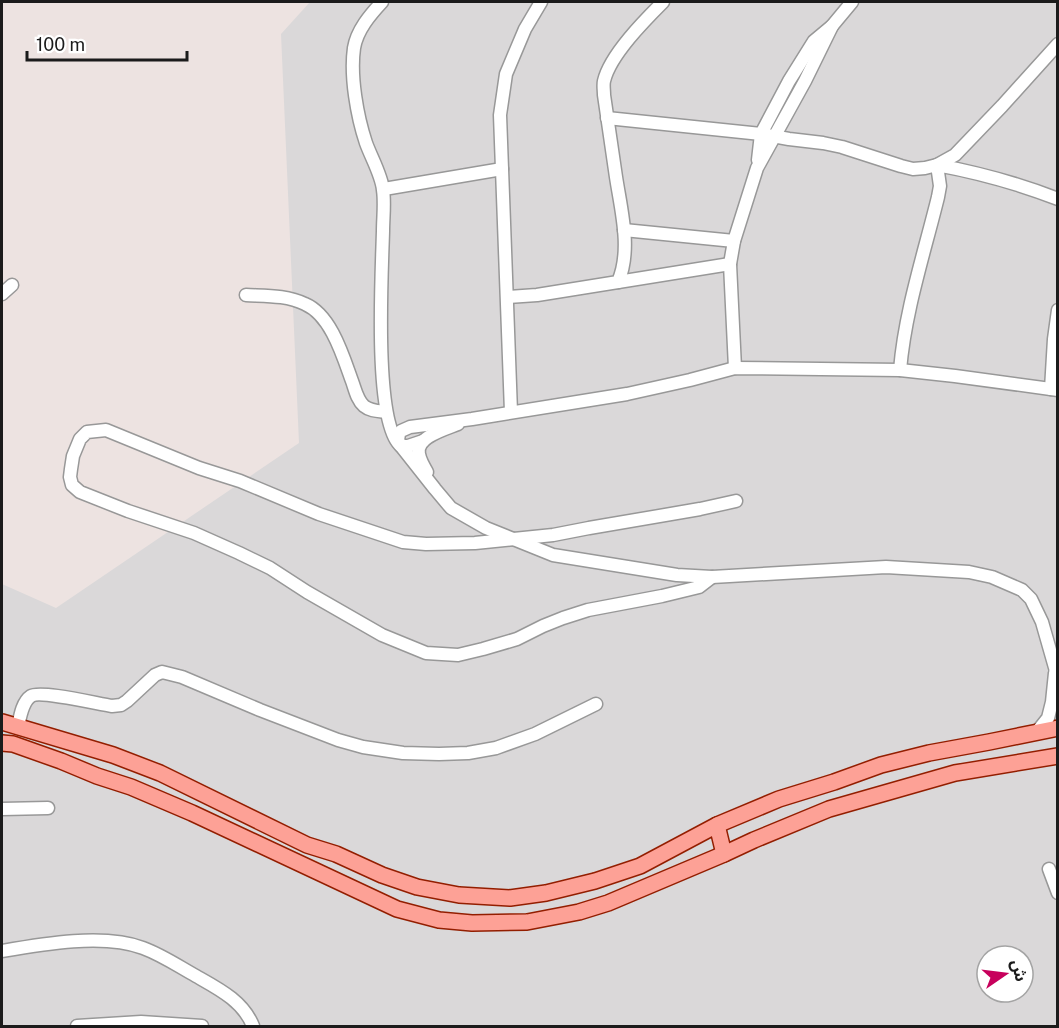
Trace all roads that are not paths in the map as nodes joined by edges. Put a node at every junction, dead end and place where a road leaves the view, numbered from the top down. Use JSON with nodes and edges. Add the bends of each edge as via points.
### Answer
{"nodes":[{"id":1,"x":382,"y":2,"type":"edge"},
{"id":2,"x":541,"y":2,"type":"edge"},
{"id":3,"x":663,"y":2,"type":"edge"},
{"id":4,"x":852,"y":2,"type":"edge"},
{"id":5,"x":1058,"y":44,"type":"edge"},
{"id":6,"x":607,"y":118,"type":"junction"},
{"id":7,"x":767,"y":135,"type":"junction"},
{"id":8,"x":938,"y":165,"type":"junction"},
{"id":9,"x":502,"y":169,"type":"junction"},
{"id":10,"x":384,"y":189,"type":"junction"},
{"id":11,"x":1058,"y":199,"type":"edge"},
{"id":12,"x":624,"y":230,"type":"junction"},
{"id":13,"x":734,"y":241,"type":"junction"},
{"id":14,"x":730,"y":264,"type":"junction"},
{"id":15,"x":618,"y":282,"type":"junction"},
{"id":16,"x":12,"y":285,"type":"dead end"},
{"id":17,"x":2,"y":294,"type":"edge"},
{"id":18,"x":246,"y":295,"type":"dead end"},
{"id":19,"x":508,"y":297,"type":"junction"},
{"id":20,"x":1058,"y":310,"type":"edge"},
{"id":21,"x":735,"y":368,"type":"junction"},
{"id":22,"x":900,"y":370,"type":"junction"},
{"id":23,"x":1054,"y":390,"type":"edge"},
{"id":24,"x":386,"y":412,"type":"junction"},
{"id":25,"x":511,"y":412,"type":"junction"},
{"id":26,"x":472,"y":419,"type":"junction"},
{"id":27,"x":407,"y":428,"type":"junction"},
{"id":28,"x":423,"y":441,"type":"junction"},
{"id":29,"x":401,"y":446,"type":"junction"},
{"id":30,"x":736,"y":501,"type":"dead end"},
{"id":31,"x":451,"y":508,"type":"junction"},
{"id":32,"x":512,"y":539,"type":"junction"},
{"id":33,"x":712,"y":577,"type":"junction"},
{"id":34,"x":1052,"y":635,"type":"edge"},
{"id":35,"x":1056,"y":675,"type":"edge"},
{"id":36,"x":596,"y":704,"type":"dead end"},
{"id":37,"x":2,"y":722,"type":"edge"},
{"id":38,"x":18,"y":727,"type":"junction"},
{"id":39,"x":1058,"y":728,"type":"edge"},
{"id":40,"x":1036,"y":733,"type":"junction"},
{"id":41,"x":2,"y":742,"type":"edge"},
{"id":42,"x":1058,"y":756,"type":"edge"},
{"id":43,"x":48,"y":808,"type":"dead end"},
{"id":44,"x":2,"y":809,"type":"edge"},
{"id":45,"x":717,"y":825,"type":"junction"},
{"id":46,"x":724,"y":854,"type":"junction"},
{"id":47,"x":1049,"y":869,"type":"dead end"},
{"id":48,"x":1058,"y":893,"type":"edge"},
{"id":49,"x":2,"y":951,"type":"edge"},
{"id":50,"x":77,"y":1026,"type":"edge"},
{"id":51,"x":202,"y":1026,"type":"edge"},
{"id":52,"x":253,"y":1026,"type":"edge"}],
"edges":[{"from":1,"to":10,"type":"street","via":[[359,33],[354,48],[354,75],[366,141]]},
{"from":2,"to":9,"type":"street","via":[[506,74],[500,115]]},
{"from":3,"to":6,"type":"street","via":[[607,70],[603,83]]},
{"from":4,"to":7,"type":"street","via":[[814,41],[789,81]]},
{"from":5,"to":8,"type":"street","via":[[963,148]]},
{"from":6,"to":7,"type":"street"},
{"from":6,"to":12,"type":"street"},
{"from":7,"to":8,"type":"street","via":[[833,145],[913,169]]},
{"from":7,"to":13,"type":"street"},
{"from":8,"to":11,"type":"street","via":[[995,177]]},
{"from":8,"to":22,"type":"street","via":[[940,186],[908,316]]},
{"from":9,"to":10,"type":"street"},
{"from":9,"to":19,"type":"street"},
{"from":10,"to":24,"type":"street","via":[[382,350]]},
{"from":12,"to":13,"type":"street"},
{"from":12,"to":15,"type":"street","via":[[623,265]]},
{"from":13,"to":14,"type":"street"},
{"from":14,"to":15,"type":"street"},
{"from":14,"to":21,"type":"street"},
{"from":15,"to":19,"type":"street"},
{"from":16,"to":17,"type":"street"},
{"from":18,"to":24,"type":"street","via":[[290,297],[320,314],[343,356],[362,405]]},
{"from":19,"to":25,"type":"street"},
{"from":20,"to":23,"type":"street"},
{"from":21,"to":22,"type":"street"},
{"from":21,"to":25,"type":"street","via":[[627,394]]},
{"from":22,"to":23,"type":"street"},
{"from":24,"to":27,"type":"street","via":[[394,424]]},
{"from":24,"to":29,"type":"street","via":[[394,440]]},
{"from":25,"to":26,"type":"street"},
{"from":26,"to":27,"type":"street"},
{"from":26,"to":28,"type":"street"},
{"from":27,"to":29,"type":"street","via":[[399,434]]},
{"from":28,"to":29,"type":"street"},
{"from":28,"to":31,"type":"street","via":[[419,455]]},
{"from":29,"to":31,"type":"street"},
{"from":30,"to":32,"type":"street"},
{"from":31,"to":32,"type":"street"},
{"from":32,"to":33,"type":"street","via":[[553,555]]},
{"from":32,"to":33,"type":"street","via":[[450,544],[403,542],[319,514],[106,430],[87,432],[80,439],[70,469],[72,485],[81,492],[194,533],[249,558],[382,635],[426,653],[458,655],[483,650],[588,610],[699,587]]},
{"from":33,"to":34,"type":"street","via":[[886,567],[969,572],[1022,590]]},
{"from":34,"to":35,"type":"street"},
{"from":35,"to":40,"type":"street","via":[[1048,718]]},
{"from":36,"to":38,"type":"street","via":[[496,748],[468,753],[403,753],[338,740],[162,672],[121,705],[34,694],[24,704]]},
{"from":37,"to":38,"type":"main road"},
{"from":38,"to":45,"type":"main road","via":[[160,773],[307,845],[382,875],[459,895],[510,898],[595,881],[640,866]]},
{"from":39,"to":40,"type":"main road"},
{"from":40,"to":45,"type":"main road","via":[[882,765],[778,799]]},
{"from":41,"to":46,"type":"main road","via":[[131,787],[397,909],[439,920],[526,922],[579,912]]},
{"from":42,"to":46,"type":"main road","via":[[955,773],[897,789],[829,809]]},
{"from":43,"to":44,"type":"street"},
{"from":45,"to":46,"type":"main road"},
{"from":47,"to":48,"type":"street"},
{"from":49,"to":52,"type":"street","via":[[90,940],[141,947],[230,996]]},
{"from":50,"to":51,"type":"street"}]}
